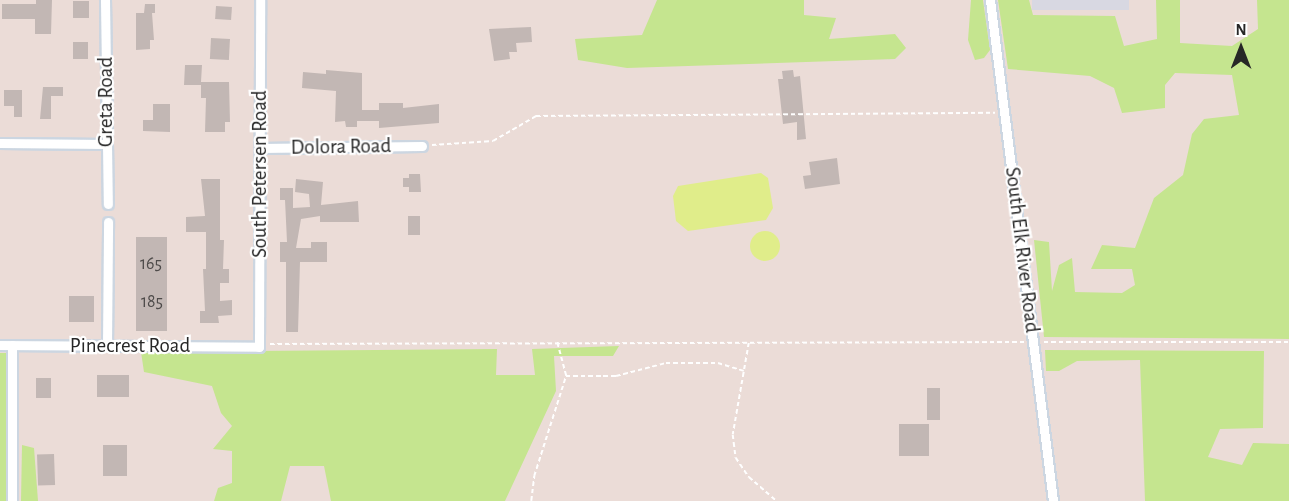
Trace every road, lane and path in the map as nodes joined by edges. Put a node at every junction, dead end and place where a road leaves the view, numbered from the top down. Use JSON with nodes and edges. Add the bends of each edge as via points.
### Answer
{"nodes":[{"id":1,"x":105,"y":0,"type":"edge"},
{"id":2,"x":260,"y":0,"type":"edge"},
{"id":3,"x":990,"y":0,"type":"edge"},
{"id":4,"x":1005,"y":113,"type":"junction"},
{"id":5,"x":0,"y":143,"type":"edge"},
{"id":6,"x":106,"y":144,"type":"junction"},
{"id":7,"x":422,"y":146,"type":"joint"},
{"id":8,"x":260,"y":148,"type":"junction"},
{"id":9,"x":108,"y":204,"type":"dead end"},
{"id":10,"x":108,"y":222,"type":"dead end"},
{"id":11,"x":556,"y":341,"type":"junction"},
{"id":12,"x":750,"y":342,"type":"junction"},
{"id":13,"x":1034,"y":342,"type":"junction"},
{"id":14,"x":1289,"y":342,"type":"edge"},
{"id":15,"x":0,"y":345,"type":"edge"},
{"id":16,"x":12,"y":345,"type":"junction"},
{"id":17,"x":107,"y":346,"type":"junction"},
{"id":18,"x":259,"y":346,"type":"junction"},
{"id":19,"x":744,"y":371,"type":"junction"},
{"id":20,"x":566,"y":376,"type":"junction"},
{"id":21,"x":12,"y":501,"type":"edge"},
{"id":22,"x":531,"y":501,"type":"edge"},
{"id":23,"x":777,"y":501,"type":"edge"},
{"id":24,"x":1053,"y":501,"type":"edge"}],
"edges":[{"from":1,"to":6,"type":"street","name":"Greta Road"},
{"from":2,"to":8,"type":"street","name":"South Petersen Road"},
{"from":3,"to":4,"type":"street","name":"South Elk River Road"},
{"from":4,"to":7,"type":"path","via":[[536,116],[493,141]]},
{"from":4,"to":13,"type":"street","name":"South Elk River Road"},
{"from":5,"to":6,"type":"street"},
{"from":6,"to":9,"type":"street","name":"Greta Road"},
{"from":7,"to":8,"type":"street","name":"Dolora Road"},
{"from":8,"to":18,"type":"street","name":"South Petersen Road"},
{"from":10,"to":17,"type":"street"},
{"from":11,"to":12,"type":"path"},
{"from":11,"to":18,"type":"path"},
{"from":11,"to":20,"type":"path"},
{"from":12,"to":13,"type":"path"},
{"from":12,"to":19,"type":"path"},
{"from":13,"to":14,"type":"path"},
{"from":13,"to":24,"type":"street","name":"South Elk River Road"},
{"from":15,"to":16,"type":"street","name":"Pinecrest Road"},
{"from":16,"to":17,"type":"street","name":"Pinecrest Road"},
{"from":16,"to":21,"type":"street"},
{"from":17,"to":18,"type":"street","name":"Pinecrest Road"},
{"from":19,"to":20,"type":"path","via":[[718,363],[666,363],[616,376]]},
{"from":19,"to":23,"type":"path","via":[[733,435],[736,458],[749,477]]},
{"from":20,"to":22,"type":"path","via":[[534,476]]}]}
